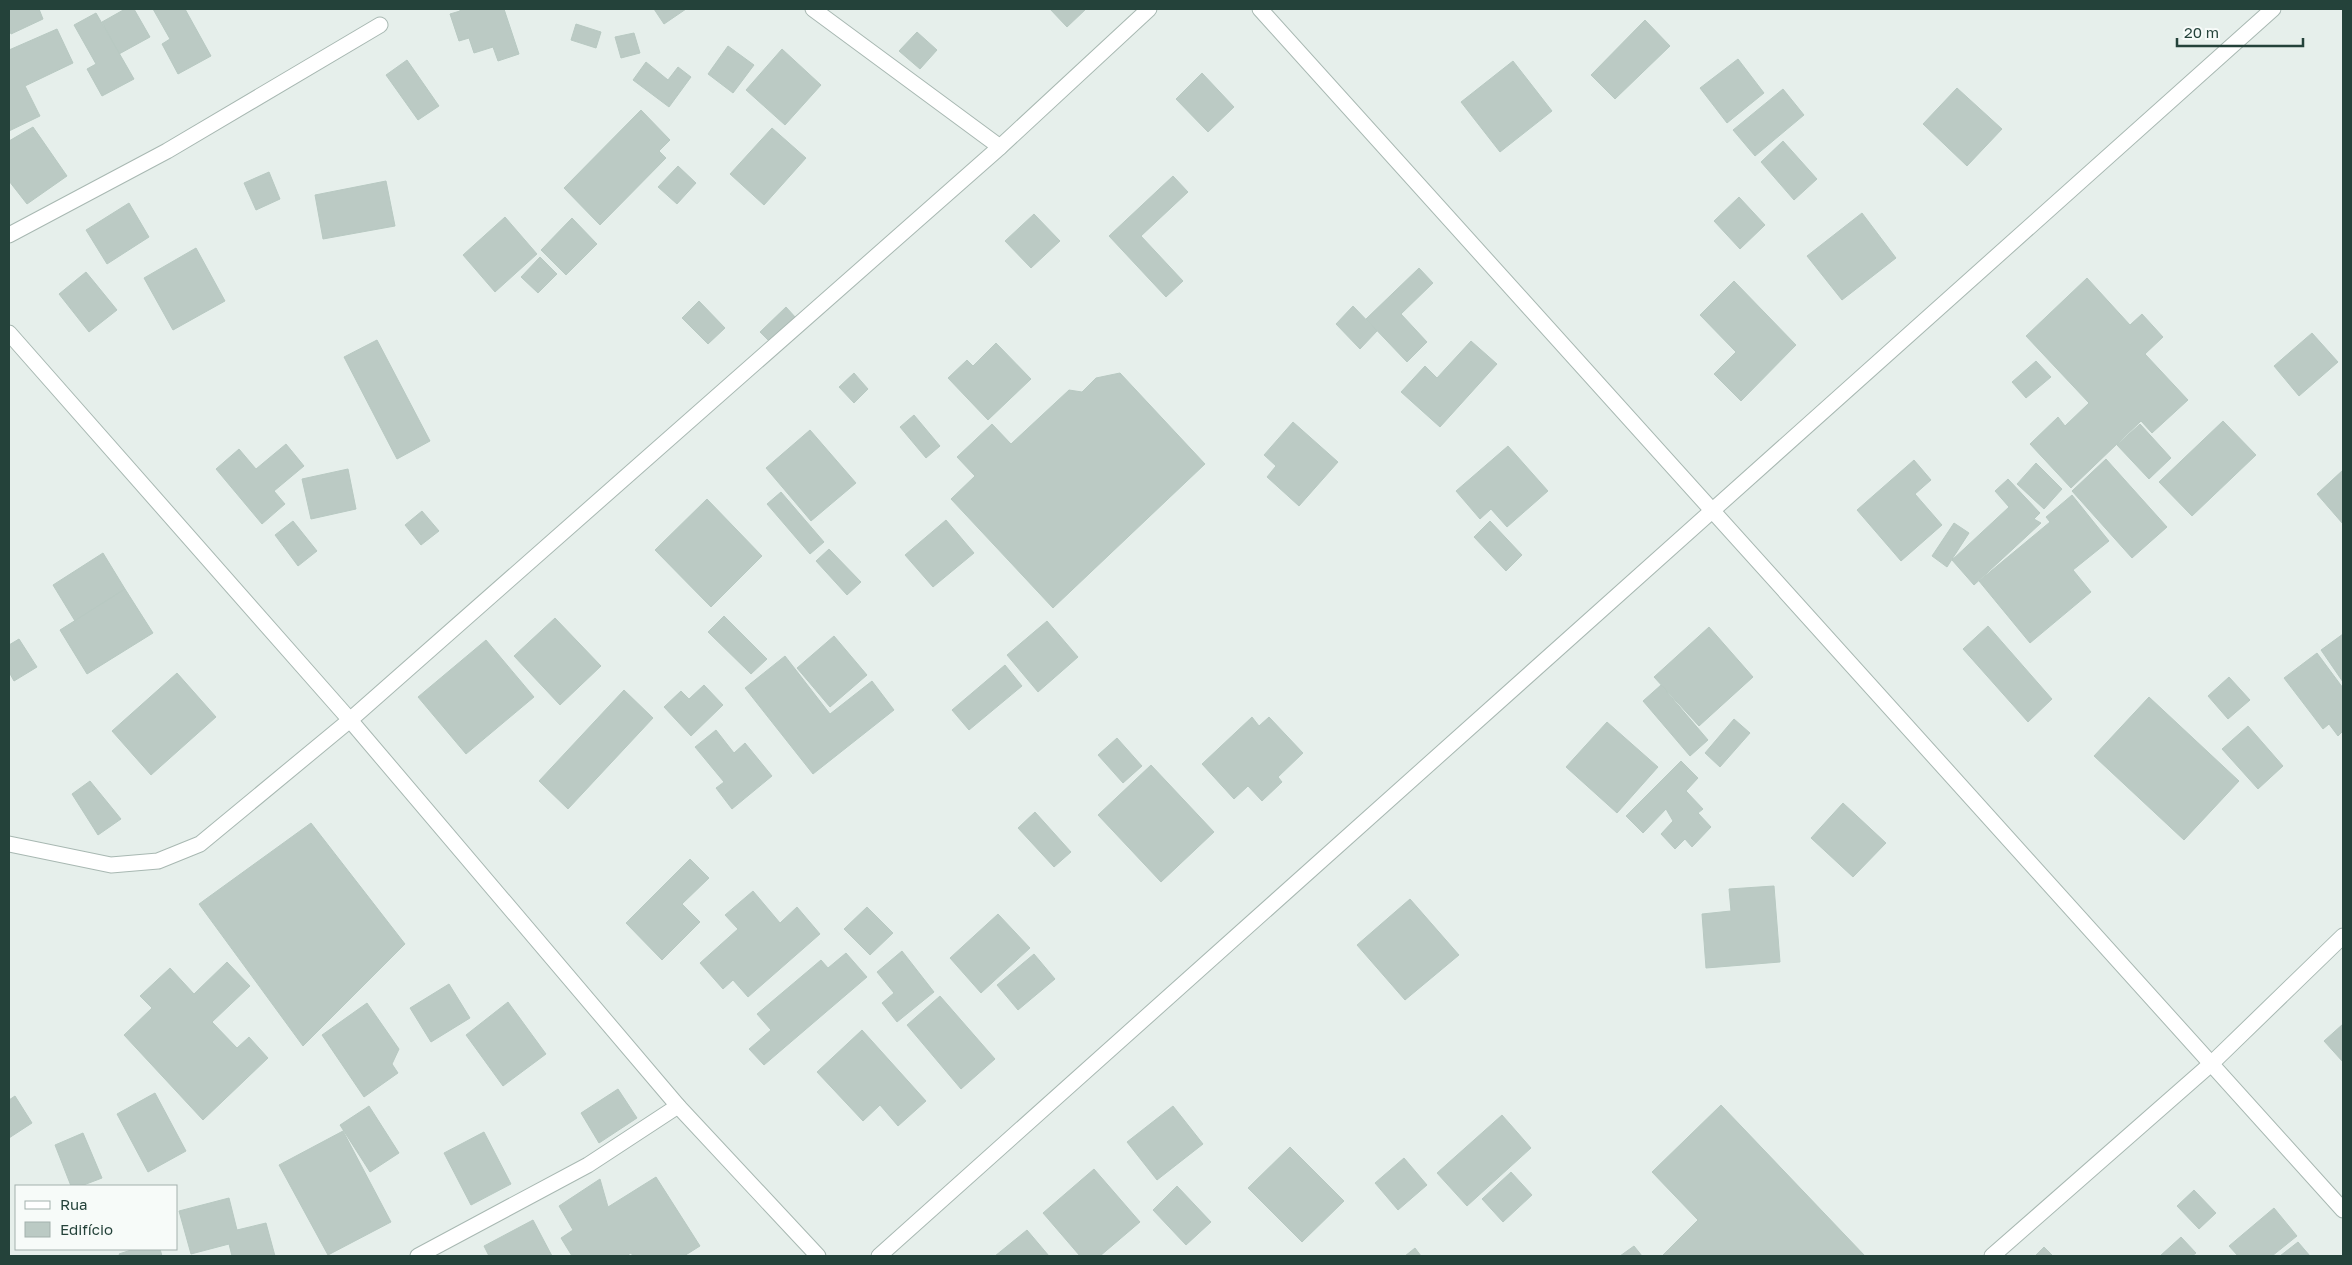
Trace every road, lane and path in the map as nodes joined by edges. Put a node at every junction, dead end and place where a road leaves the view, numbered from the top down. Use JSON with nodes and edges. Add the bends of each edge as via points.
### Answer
{"nodes":[{"id":1,"x":813,"y":9,"type":"edge"},
{"id":2,"x":1149,"y":9,"type":"edge"},
{"id":3,"x":1260,"y":9,"type":"edge"},
{"id":4,"x":2273,"y":9,"type":"edge"},
{"id":5,"x":380,"y":26,"type":"dead end"},
{"id":6,"x":1000,"y":147,"type":"junction"},
{"id":7,"x":9,"y":235,"type":"edge"},
{"id":8,"x":9,"y":333,"type":"edge"},
{"id":9,"x":1712,"y":510,"type":"junction"},
{"id":10,"x":350,"y":720,"type":"junction"},
{"id":11,"x":9,"y":844,"type":"edge"},
{"id":12,"x":2343,"y":936,"type":"edge"},
{"id":13,"x":2212,"y":1063,"type":"junction"},
{"id":14,"x":678,"y":1106,"type":"junction"},
{"id":15,"x":2343,"y":1210,"type":"edge"},
{"id":16,"x":418,"y":1256,"type":"edge"},
{"id":17,"x":818,"y":1256,"type":"edge"},
{"id":18,"x":879,"y":1256,"type":"edge"},
{"id":19,"x":1992,"y":1256,"type":"edge"}],
"edges":[{"from":1,"to":6,"type":"street"},
{"from":2,"to":6,"type":"street"},
{"from":3,"to":9,"type":"street"},
{"from":4,"to":9,"type":"street"},
{"from":5,"to":7,"type":"street","via":[[167,151]]},
{"from":6,"to":10,"type":"street"},
{"from":8,"to":10,"type":"street"},
{"from":9,"to":13,"type":"street"},
{"from":9,"to":18,"type":"street"},
{"from":10,"to":11,"type":"street","via":[[200,844],[158,861],[111,865]]},
{"from":10,"to":14,"type":"street"},
{"from":12,"to":13,"type":"street"},
{"from":13,"to":15,"type":"street"},
{"from":13,"to":19,"type":"street"},
{"from":14,"to":16,"type":"street","via":[[588,1165]]},
{"from":14,"to":17,"type":"street"}]}
